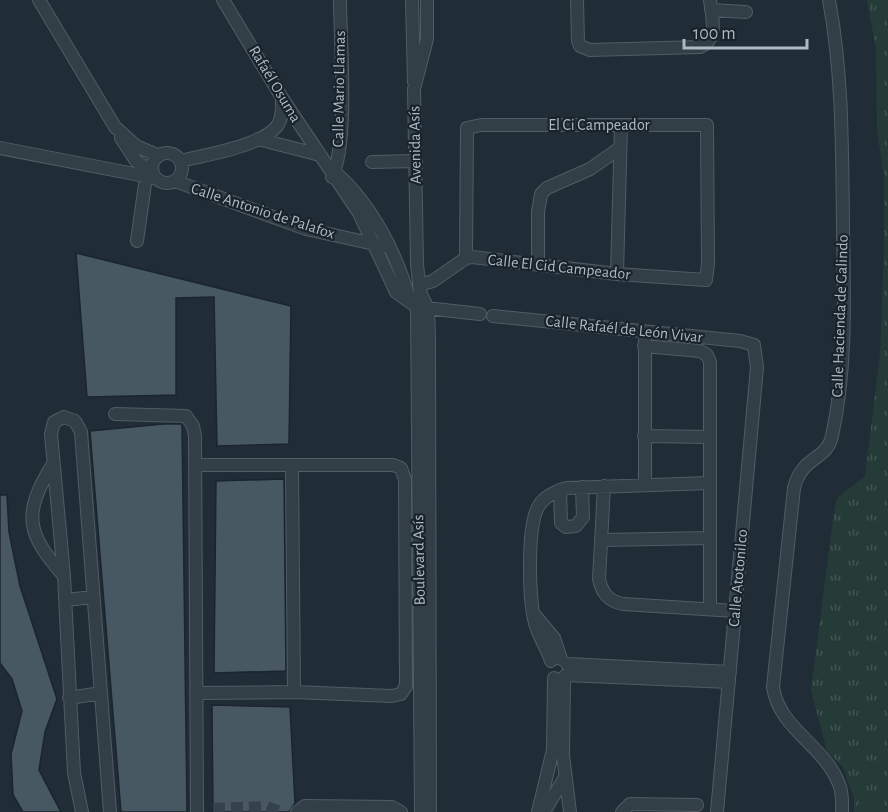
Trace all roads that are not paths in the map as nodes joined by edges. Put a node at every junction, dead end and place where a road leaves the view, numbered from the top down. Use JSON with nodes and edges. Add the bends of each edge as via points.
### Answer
{"nodes":[{"id":1,"x":39,"y":0,"type":"edge"},
{"id":2,"x":223,"y":0,"type":"edge"},
{"id":3,"x":340,"y":0,"type":"edge"},
{"id":4,"x":412,"y":0,"type":"edge"},
{"id":5,"x":427,"y":0,"type":"edge"},
{"id":6,"x":577,"y":0,"type":"edge"},
{"id":7,"x":829,"y":0,"type":"edge"},
{"id":8,"x":711,"y":5,"type":"edge"},
{"id":9,"x":746,"y":12,"type":"dead end"},
{"id":10,"x":414,"y":89,"type":"junction"},
{"id":11,"x":282,"y":98,"type":"junction"},
{"id":12,"x":621,"y":126,"type":"junction"},
{"id":13,"x":115,"y":127,"type":"junction"},
{"id":14,"x":258,"y":139,"type":"junction"},
{"id":15,"x":0,"y":148,"type":"edge"},
{"id":16,"x":620,"y":148,"type":"junction"},
{"id":17,"x":320,"y":155,"type":"junction"},
{"id":18,"x":159,"y":156,"type":"junction"},
{"id":19,"x":180,"y":161,"type":"junction"},
{"id":20,"x":416,"y":161,"type":"junction"},
{"id":21,"x":372,"y":162,"type":"dead end"},
{"id":22,"x":331,"y":172,"type":"junction"},
{"id":23,"x":151,"y":175,"type":"junction"},
{"id":24,"x":175,"y":181,"type":"junction"},
{"id":25,"x":137,"y":241,"type":"dead end"},
{"id":26,"x":374,"y":245,"type":"junction"},
{"id":27,"x":388,"y":247,"type":"junction"},
{"id":28,"x":466,"y":258,"type":"junction"},
{"id":29,"x":538,"y":265,"type":"junction"},
{"id":30,"x":617,"y":274,"type":"junction"},
{"id":31,"x":706,"y":280,"type":"joint"},
{"id":32,"x":420,"y":288,"type":"junction"},
{"id":33,"x":418,"y":306,"type":"junction"},
{"id":34,"x":480,"y":314,"type":"dead end"},
{"id":35,"x":493,"y":316,"type":"dead end"},
{"id":36,"x":645,"y":331,"type":"junction"},
{"id":37,"x":754,"y":345,"type":"joint"},
{"id":38,"x":644,"y":346,"type":"junction"},
{"id":39,"x":115,"y":414,"type":"dead end"},
{"id":40,"x":644,"y":436,"type":"junction"},
{"id":41,"x":710,"y":437,"type":"junction"},
{"id":42,"x":53,"y":464,"type":"junction"},
{"id":43,"x":196,"y":465,"type":"junction"},
{"id":44,"x":292,"y":467,"type":"junction"},
{"id":45,"x":709,"y":483,"type":"junction"},
{"id":46,"x":645,"y":485,"type":"junction"},
{"id":47,"x":604,"y":486,"type":"junction"},
{"id":48,"x":582,"y":487,"type":"junction"},
{"id":49,"x":560,"y":490,"type":"junction"},
{"id":50,"x":710,"y":538,"type":"junction"},
{"id":51,"x":600,"y":540,"type":"junction"},
{"id":52,"x":64,"y":576,"type":"junction"},
{"id":53,"x":93,"y":597,"type":"junction"},
{"id":54,"x":66,"y":600,"type":"junction"},
{"id":55,"x":710,"y":609,"type":"junction"},
{"id":56,"x":735,"y":611,"type":"junction"},
{"id":57,"x":425,"y":644,"type":"junction"},
{"id":58,"x":561,"y":669,"type":"junction"},
{"id":59,"x":729,"y":677,"type":"junction"},
{"id":60,"x":294,"y":692,"type":"junction"},
{"id":61,"x":102,"y":693,"type":"junction"},
{"id":62,"x":196,"y":693,"type":"junction"},
{"id":63,"x":69,"y":698,"type":"junction"},
{"id":64,"x":808,"y":739,"type":"junction"},
{"id":65,"x":565,"y":777,"type":"junction"},
{"id":66,"x":697,"y":805,"type":"dead end"},
{"id":67,"x":82,"y":812,"type":"edge"},
{"id":68,"x":110,"y":812,"type":"edge"},
{"id":69,"x":197,"y":812,"type":"edge"},
{"id":70,"x":297,"y":812,"type":"edge"},
{"id":71,"x":401,"y":812,"type":"edge"},
{"id":72,"x":421,"y":812,"type":"edge"},
{"id":73,"x":430,"y":812,"type":"edge"},
{"id":74,"x":538,"y":812,"type":"edge"},
{"id":75,"x":544,"y":812,"type":"edge"},
{"id":76,"x":570,"y":812,"type":"edge"},
{"id":77,"x":622,"y":812,"type":"edge"},
{"id":78,"x":717,"y":812,"type":"edge"},
{"id":79,"x":842,"y":812,"type":"edge"},
{"id":80,"x":850,"y":812,"type":"edge"}],
"edges":[{"from":1,"to":13,"type":"street"},
{"from":2,"to":11,"type":"street","name":"Rafaél Osuma"},
{"from":3,"to":22,"type":"street","name":"Calle Mario Llamas","via":[[341,110]]},
{"from":4,"to":10,"type":"street"},
{"from":5,"to":10,"type":"street","name":"Avenida Asís","via":[[427,39]]},
{"from":6,"to":8,"type":"street","via":[[578,41],[590,50],[700,47],[713,35]]},
{"from":7,"to":64,"type":"street","name":"Calle Hacienda de Galindo","via":[[841,85],[843,326],[838,403],[828,446],[803,466],[794,488],[777,652],[781,700]]},
{"from":8,"to":9,"type":"street"},
{"from":10,"to":20,"type":"street","name":"Avenida Asís"},
{"from":11,"to":14,"type":"street","via":[[280,121]]},
{"from":11,"to":17,"type":"street","name":"Rafaél Osuma"},
{"from":12,"to":16,"type":"street"},
{"from":12,"to":28,"type":"street","name":"El Ci Campeador","via":[[467,128]]},
{"from":12,"to":31,"type":"street","name":"El Ci Campeador","via":[[706,125]]},
{"from":13,"to":18,"type":"street","via":[[136,146]]},
{"from":13,"to":23,"type":"street"},
{"from":14,"to":17,"type":"street"},
{"from":14,"to":19,"type":"street"},
{"from":15,"to":23,"type":"street"},
{"from":16,"to":29,"type":"street","via":[[590,169],[541,194]]},
{"from":16,"to":30,"type":"street"},
{"from":17,"to":22,"type":"street","name":"Rafaél Osuma"},
{"from":18,"to":19,"type":"street","via":[[171,154]]},
{"from":18,"to":23,"type":"street"},
{"from":19,"to":24,"type":"street","via":[[182,172]]},
{"from":20,"to":21,"type":"street"},
{"from":20,"to":32,"type":"street","name":"Avenida Asís"},
{"from":22,"to":26,"type":"street","name":"Rafaél Osuma","via":[[359,213]]},
{"from":22,"to":27,"type":"street","name":"Rafaél Osuma","via":[[361,201]]},
{"from":23,"to":24,"type":"street","via":[[164,183]]},
{"from":23,"to":25,"type":"street"},
{"from":24,"to":26,"type":"street","name":"Calle Antonio de Palafox","via":[[306,229]]},
{"from":26,"to":27,"type":"street","name":"Calle Antonio de Palafox"},
{"from":26,"to":33,"type":"street","name":"Rafaél Osuma","via":[[393,288]]},
{"from":27,"to":33,"type":"street","name":"Rafaél Osuma"},
{"from":28,"to":29,"type":"street","name":"Calle El Cid Campeador"},
{"from":28,"to":32,"type":"street","name":"Calle El Cid Campeador"},
{"from":29,"to":30,"type":"street","name":"Calle El Cid Campeador"},
{"from":30,"to":31,"type":"street","name":"Calle El Cid Campeador"},
{"from":32,"to":33,"type":"street","name":"Avenida Asís"},
{"from":33,"to":34,"type":"street"},
{"from":33,"to":57,"type":"street","name":"Boulevard Asís","via":[[423,394]]},
{"from":35,"to":36,"type":"street","name":"Calle Rafaél de León Vivar"},
{"from":36,"to":37,"type":"street","name":"Calle Rafaél de León Vivar"},
{"from":36,"to":38,"type":"street"},
{"from":37,"to":56,"type":"street","name":"Calle Atotonilco","via":[[757,367]]},
{"from":38,"to":40,"type":"street"},
{"from":38,"to":41,"type":"street","via":[[707,355]]},
{"from":39,"to":43,"type":"street","via":[[186,416],[194,426]]},
{"from":40,"to":41,"type":"street"},
{"from":40,"to":46,"type":"street"},
{"from":41,"to":45,"type":"street"},
{"from":42,"to":52,"type":"street"},
{"from":42,"to":52,"type":"street","via":[[34,499],[32,516],[39,546]]},
{"from":42,"to":53,"type":"street","via":[[51,427],[58,419],[70,418],[81,432]]},
{"from":43,"to":44,"type":"street"},
{"from":43,"to":62,"type":"street"},
{"from":44,"to":60,"type":"street"},
{"from":44,"to":60,"type":"street","via":[[393,465],[401,468],[405,480],[405,689],[392,696]]},
{"from":45,"to":46,"type":"street"},
{"from":45,"to":50,"type":"street"},
{"from":46,"to":47,"type":"street"},
{"from":47,"to":48,"type":"street"},
{"from":47,"to":51,"type":"street"},
{"from":48,"to":49,"type":"street"},
{"from":48,"to":49,"type":"street","via":[[584,517],[576,526],[561,523]]},
{"from":49,"to":58,"type":"street","via":[[545,498],[535,514],[532,536],[533,612],[554,638]]},
{"from":50,"to":51,"type":"street"},
{"from":50,"to":55,"type":"street"},
{"from":51,"to":55,"type":"street","via":[[600,587],[609,599],[622,604]]},
{"from":52,"to":54,"type":"street"},
{"from":53,"to":54,"type":"street"},
{"from":53,"to":61,"type":"street"},
{"from":54,"to":63,"type":"street"},
{"from":55,"to":56,"type":"street"},
{"from":56,"to":59,"type":"street","name":"Calle Atotonilco"},
{"from":57,"to":72,"type":"street","name":"Boulevard Asís"},
{"from":57,"to":73,"type":"street","name":"Boulevard Asís"},
{"from":58,"to":59,"type":"street"},
{"from":58,"to":65,"type":"street"},
{"from":58,"to":74,"type":"street","via":[[553,750]]},
{"from":59,"to":78,"type":"street","name":"Calle Atotonilco"},
{"from":60,"to":62,"type":"street"},
{"from":61,"to":63,"type":"street"},
{"from":61,"to":68,"type":"street"},
{"from":62,"to":69,"type":"street"},
{"from":63,"to":67,"type":"street","via":[[74,773]]},
{"from":64,"to":79,"type":"street","name":"Calle Hacienda de Galindo","via":[[834,773],[842,793]]},
{"from":64,"to":80,"type":"street","name":"Calle Hacienda de Galindo","via":[[841,772],[849,791]]},
{"from":65,"to":75,"type":"street"},
{"from":65,"to":76,"type":"street"},
{"from":66,"to":77,"type":"street","via":[[630,804]]},
{"from":70,"to":71,"type":"street","via":[[302,806],[320,806],[392,807]]}]}
